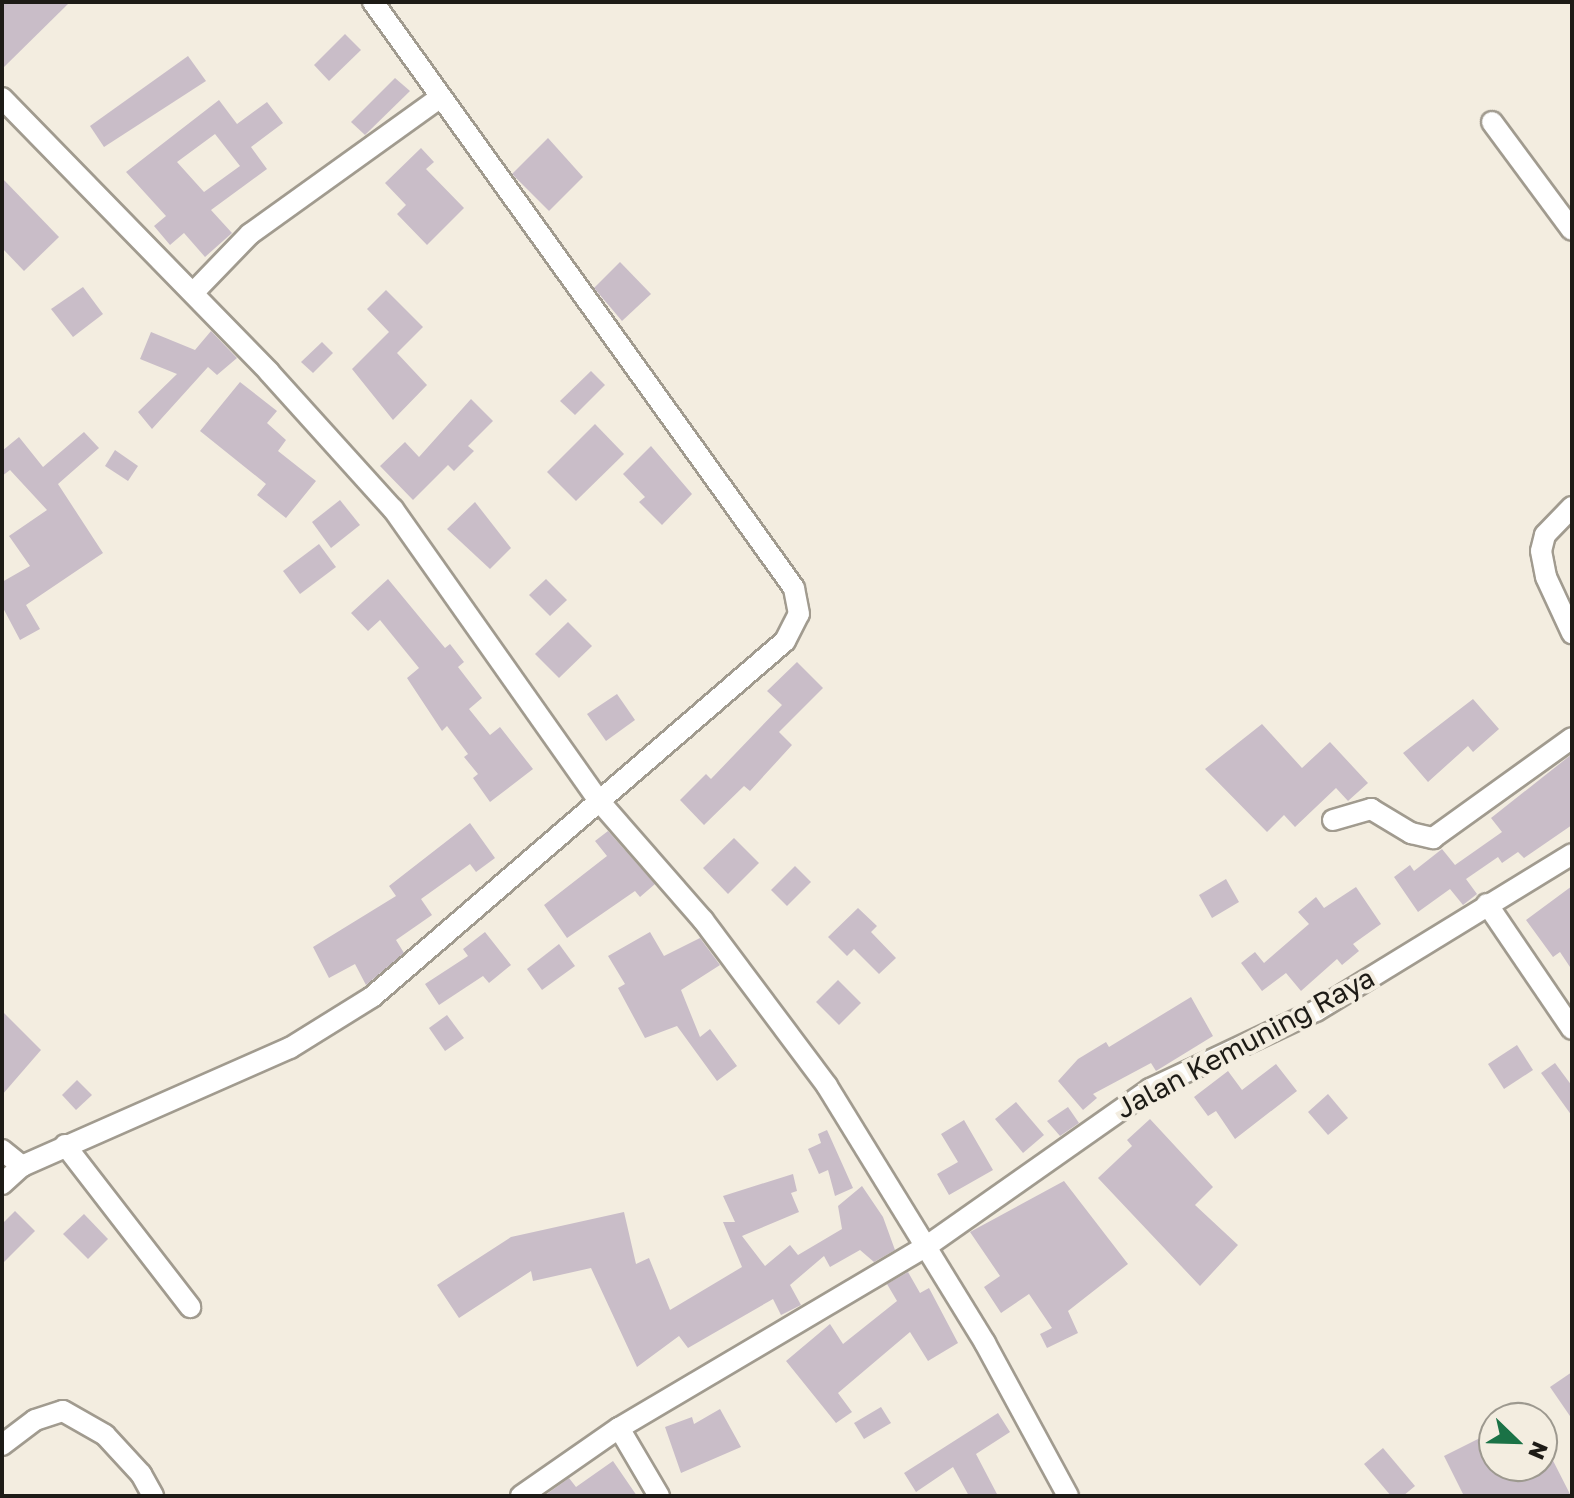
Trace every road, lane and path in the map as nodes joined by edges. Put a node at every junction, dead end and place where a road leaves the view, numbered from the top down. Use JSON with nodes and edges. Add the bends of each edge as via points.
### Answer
{"nodes":[{"id":1,"x":373,"y":2,"type":"edge"},
{"id":2,"x":441,"y":97,"type":"junction"},
{"id":3,"x":2,"y":98,"type":"edge"},
{"id":4,"x":1492,"y":122,"type":"dead end"},
{"id":5,"x":1572,"y":230,"type":"edge"},
{"id":6,"x":193,"y":293,"type":"junction"},
{"id":7,"x":1572,"y":507,"type":"edge"},
{"id":8,"x":1572,"y":633,"type":"edge"},
{"id":9,"x":1572,"y":738,"type":"edge"},
{"id":10,"x":600,"y":802,"type":"junction"},
{"id":11,"x":1333,"y":820,"type":"dead end"},
{"id":12,"x":1572,"y":854,"type":"edge"},
{"id":13,"x":1487,"y":904,"type":"junction"},
{"id":14,"x":1572,"y":1029,"type":"edge"},
{"id":15,"x":65,"y":1145,"type":"junction"},
{"id":16,"x":2,"y":1150,"type":"edge"},
{"id":17,"x":22,"y":1166,"type":"junction"},
{"id":18,"x":2,"y":1184,"type":"edge"},
{"id":19,"x":927,"y":1246,"type":"junction"},
{"id":20,"x":190,"y":1307,"type":"dead end"},
{"id":21,"x":619,"y":1428,"type":"junction"},
{"id":22,"x":2,"y":1445,"type":"edge"},
{"id":23,"x":153,"y":1496,"type":"edge"},
{"id":24,"x":521,"y":1496,"type":"edge"},
{"id":25,"x":659,"y":1496,"type":"edge"},
{"id":26,"x":1068,"y":1496,"type":"edge"}],
"edges":[{"from":1,"to":2,"type":"street"},
{"from":2,"to":6,"type":"street","via":[[250,234]]},
{"from":2,"to":10,"type":"street","via":[[799,600],[799,614],[785,641]]},
{"from":3,"to":6,"type":"street"},
{"from":4,"to":5,"type":"street"},
{"from":6,"to":10,"type":"street","via":[[393,509]]},
{"from":7,"to":8,"type":"street","via":[[1545,535],[1541,551],[1546,577]]},
{"from":9,"to":11,"type":"street","via":[[1433,838],[1411,833],[1371,809]]},
{"from":10,"to":15,"type":"street","via":[[336,1023]]},
{"from":10,"to":19,"type":"street","via":[[778,1015]]},
{"from":12,"to":13,"type":"street","name":"Jalan Kemuning Raya"},
{"from":13,"to":14,"type":"street"},
{"from":13,"to":19,"type":"street","name":"Jalan Kemuning Raya","via":[[1316,1011],[1150,1089]]},
{"from":15,"to":17,"type":"street"},
{"from":15,"to":20,"type":"street"},
{"from":16,"to":17,"type":"street"},
{"from":17,"to":18,"type":"street"},
{"from":19,"to":21,"type":"street","name":"Jalan Kemuning Raya"},
{"from":19,"to":26,"type":"street"},
{"from":21,"to":24,"type":"street","name":"Jalan Kemuning Raya"},
{"from":21,"to":25,"type":"street"},
{"from":22,"to":23,"type":"street","via":[[52,1411],[72,1414],[105,1435],[141,1474]]}]}
